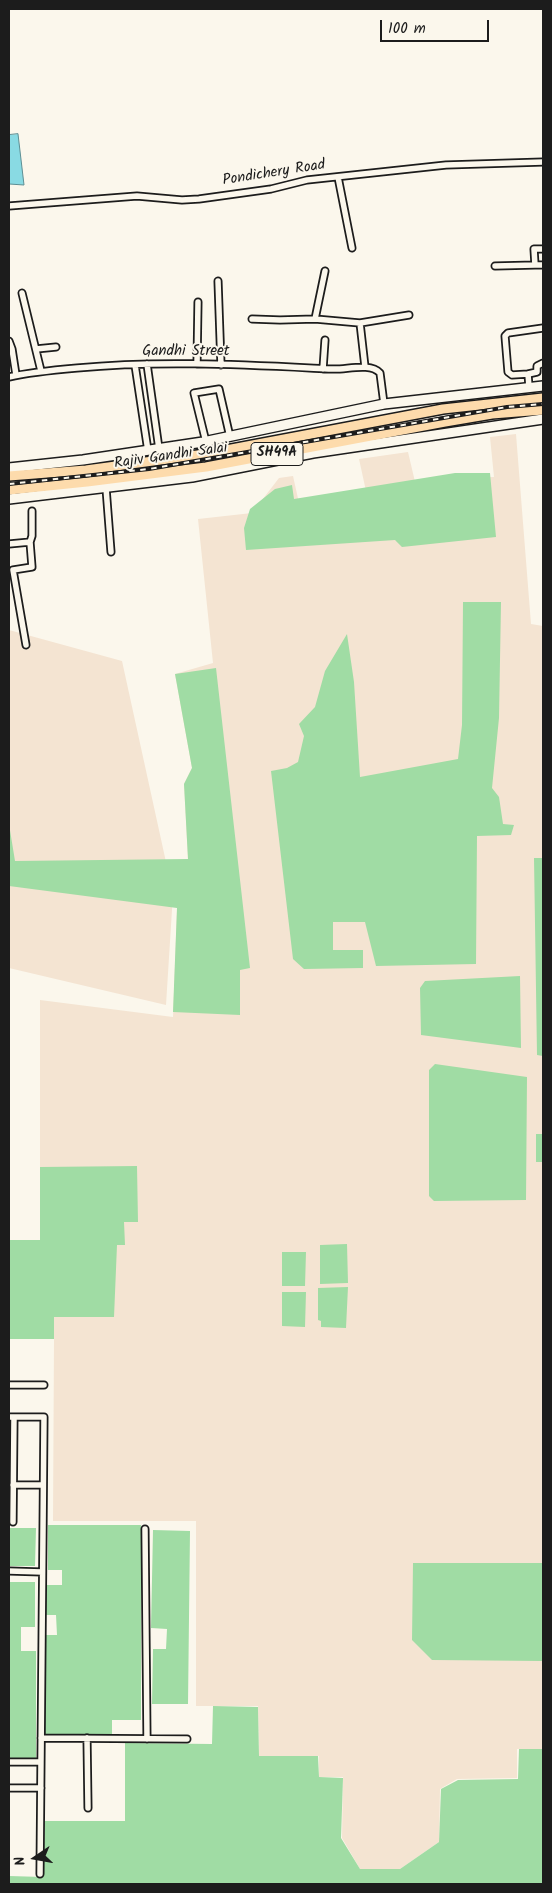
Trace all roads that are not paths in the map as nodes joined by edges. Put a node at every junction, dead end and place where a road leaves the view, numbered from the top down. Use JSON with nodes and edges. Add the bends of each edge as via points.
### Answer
{"nodes":[{"id":1,"x":543,"y":162,"type":"edge"},
{"id":2,"x":338,"y":177,"type":"junction"},
{"id":3,"x":9,"y":206,"type":"edge"},
{"id":4,"x":352,"y":248,"type":"dead end"},
{"id":5,"x":543,"y":249,"type":"edge"},
{"id":6,"x":535,"y":265,"type":"junction"},
{"id":7,"x":543,"y":265,"type":"edge"},
{"id":8,"x":494,"y":266,"type":"dead end"},
{"id":9,"x":325,"y":271,"type":"dead end"},
{"id":10,"x":218,"y":281,"type":"dead end"},
{"id":11,"x":22,"y":293,"type":"dead end"},
{"id":12,"x":198,"y":302,"type":"dead end"},
{"id":13,"x":408,"y":315,"type":"dead end"},
{"id":14,"x":252,"y":319,"type":"dead end"},
{"id":15,"x":315,"y":319,"type":"junction"},
{"id":16,"x":360,"y":322,"type":"junction"},
{"id":17,"x":543,"y":328,"type":"edge"},
{"id":18,"x":325,"y":340,"type":"dead end"},
{"id":19,"x":9,"y":341,"type":"edge"},
{"id":20,"x":56,"y":347,"type":"dead end"},
{"id":21,"x":36,"y":349,"type":"junction"},
{"id":22,"x":543,"y":363,"type":"edge"},
{"id":23,"x":147,"y":364,"type":"junction"},
{"id":24,"x":197,"y":364,"type":"junction"},
{"id":25,"x":135,"y":365,"type":"junction"},
{"id":26,"x":220,"y":365,"type":"junction"},
{"id":27,"x":365,"y":367,"type":"junction"},
{"id":28,"x":323,"y":369,"type":"junction"},
{"id":29,"x":41,"y":371,"type":"junction"},
{"id":30,"x":528,"y":374,"type":"junction"},
{"id":31,"x":16,"y":375,"type":"junction"},
{"id":32,"x":9,"y":377,"type":"edge"},
{"id":33,"x":543,"y":386,"type":"edge"},
{"id":34,"x":529,"y":387,"type":"junction"},
{"id":35,"x":543,"y":398,"type":"edge"},
{"id":36,"x":384,"y":404,"type":"junction"},
{"id":37,"x":543,"y":410,"type":"edge"},
{"id":38,"x":543,"y":419,"type":"edge"},
{"id":39,"x":230,"y":437,"type":"junction"},
{"id":40,"x":206,"y":442,"type":"junction"},
{"id":41,"x":159,"y":449,"type":"junction"},
{"id":42,"x":148,"y":451,"type":"junction"},
{"id":43,"x":9,"y":468,"type":"edge"},
{"id":44,"x":9,"y":476,"type":"edge"},
{"id":45,"x":106,"y":488,"type":"junction"},
{"id":46,"x":9,"y":490,"type":"edge"},
{"id":47,"x":9,"y":499,"type":"edge"},
{"id":48,"x":32,"y":511,"type":"dead end"},
{"id":49,"x":30,"y":542,"type":"junction"},
{"id":50,"x":9,"y":544,"type":"edge"},
{"id":51,"x":111,"y":552,"type":"dead end"},
{"id":52,"x":11,"y":571,"type":"edge"},
{"id":53,"x":26,"y":645,"type":"dead end"},
{"id":54,"x":9,"y":1384,"type":"edge"},
{"id":55,"x":44,"y":1385,"type":"dead end"},
{"id":56,"x":12,"y":1417,"type":"edge"},
{"id":57,"x":13,"y":1485,"type":"junction"},
{"id":58,"x":43,"y":1485,"type":"junction"},
{"id":59,"x":13,"y":1522,"type":"dead end"},
{"id":60,"x":145,"y":1529,"type":"dead end"},
{"id":61,"x":9,"y":1571,"type":"edge"},
{"id":62,"x":42,"y":1572,"type":"junction"},
{"id":63,"x":41,"y":1738,"type":"junction"},
{"id":64,"x":88,"y":1738,"type":"junction"},
{"id":65,"x":147,"y":1738,"type":"junction"},
{"id":66,"x":188,"y":1739,"type":"dead end"},
{"id":67,"x":9,"y":1762,"type":"edge"},
{"id":68,"x":41,"y":1762,"type":"junction"},
{"id":69,"x":9,"y":1788,"type":"edge"},
{"id":70,"x":41,"y":1788,"type":"junction"},
{"id":71,"x":88,"y":1808,"type":"dead end"},
{"id":72,"x":40,"y":1874,"type":"dead end"}],
"edges":[{"from":1,"to":2,"type":"street","name":"Pondichery Road","via":[[446,165]]},
{"from":2,"to":3,"type":"street","name":"Pondichery Road","via":[[199,199],[136,196]]},
{"from":2,"to":4,"type":"street"},
{"from":5,"to":6,"type":"street","via":[[534,249]]},
{"from":6,"to":7,"type":"street"},
{"from":6,"to":8,"type":"street"},
{"from":9,"to":15,"type":"street"},
{"from":10,"to":26,"type":"street"},
{"from":11,"to":21,"type":"street"},
{"from":12,"to":24,"type":"street"},
{"from":13,"to":16,"type":"street"},
{"from":14,"to":15,"type":"street"},
{"from":15,"to":16,"type":"street"},
{"from":16,"to":27,"type":"street"},
{"from":17,"to":30,"type":"street","via":[[505,336],[508,372],[512,375]]},
{"from":18,"to":28,"type":"street"},
{"from":19,"to":31,"type":"street"},
{"from":20,"to":21,"type":"street"},
{"from":21,"to":29,"type":"street"},
{"from":22,"to":30,"type":"street","via":[[537,366],[537,372]]},
{"from":23,"to":24,"type":"street","name":"Gandhi Street"},
{"from":23,"to":25,"type":"street","name":"Gandhi Street"},
{"from":23,"to":41,"type":"street"},
{"from":24,"to":26,"type":"street","name":"Gandhi Street"},
{"from":25,"to":29,"type":"street","name":"Gandhi Street"},
{"from":25,"to":42,"type":"street"},
{"from":26,"to":28,"type":"street","name":"Gandhi Street"},
{"from":27,"to":28,"type":"street","name":"Gandhi Street"},
{"from":27,"to":36,"type":"street","via":[[380,373]]},
{"from":29,"to":31,"type":"street","name":"Gandhi Street"},
{"from":30,"to":34,"type":"street"},
{"from":31,"to":32,"type":"street","name":"Gandhi Street"},
{"from":33,"to":34,"type":"street"},
{"from":34,"to":36,"type":"street"},
{"from":35,"to":44,"type":"main road","name":"Rajiv Gandhi Salai","number":"SH49A","via":[[443,409],[205,454],[86,470]]},
{"from":36,"to":39,"type":"street"},
{"from":37,"to":46,"type":"main road","name":"Rajiv Gandhi Salai","number":"SH49A","via":[[492,414],[206,467]]},
{"from":38,"to":45,"type":"street","via":[[313,453],[192,477]]},
{"from":39,"to":40,"type":"street"},
{"from":39,"to":40,"type":"street","via":[[218,389],[194,393]]},
{"from":40,"to":41,"type":"street"},
{"from":41,"to":42,"type":"street"},
{"from":42,"to":43,"type":"street"},
{"from":45,"to":47,"type":"street"},
{"from":45,"to":51,"type":"street"},
{"from":48,"to":49,"type":"street"},
{"from":49,"to":50,"type":"street"},
{"from":49,"to":52,"type":"street","via":[[32,567]]},
{"from":52,"to":53,"type":"street"},
{"from":54,"to":55,"type":"street"},
{"from":56,"to":57,"type":"street"},
{"from":56,"to":58,"type":"street","via":[[44,1417]]},
{"from":57,"to":58,"type":"street"},
{"from":57,"to":59,"type":"street"},
{"from":58,"to":62,"type":"street"},
{"from":60,"to":65,"type":"street"},
{"from":61,"to":62,"type":"street"},
{"from":62,"to":63,"type":"street"},
{"from":63,"to":64,"type":"street"},
{"from":63,"to":68,"type":"street"},
{"from":64,"to":65,"type":"street"},
{"from":64,"to":71,"type":"street"},
{"from":65,"to":66,"type":"street"},
{"from":67,"to":68,"type":"street"},
{"from":68,"to":70,"type":"street"},
{"from":69,"to":70,"type":"street"},
{"from":70,"to":72,"type":"street"}]}
